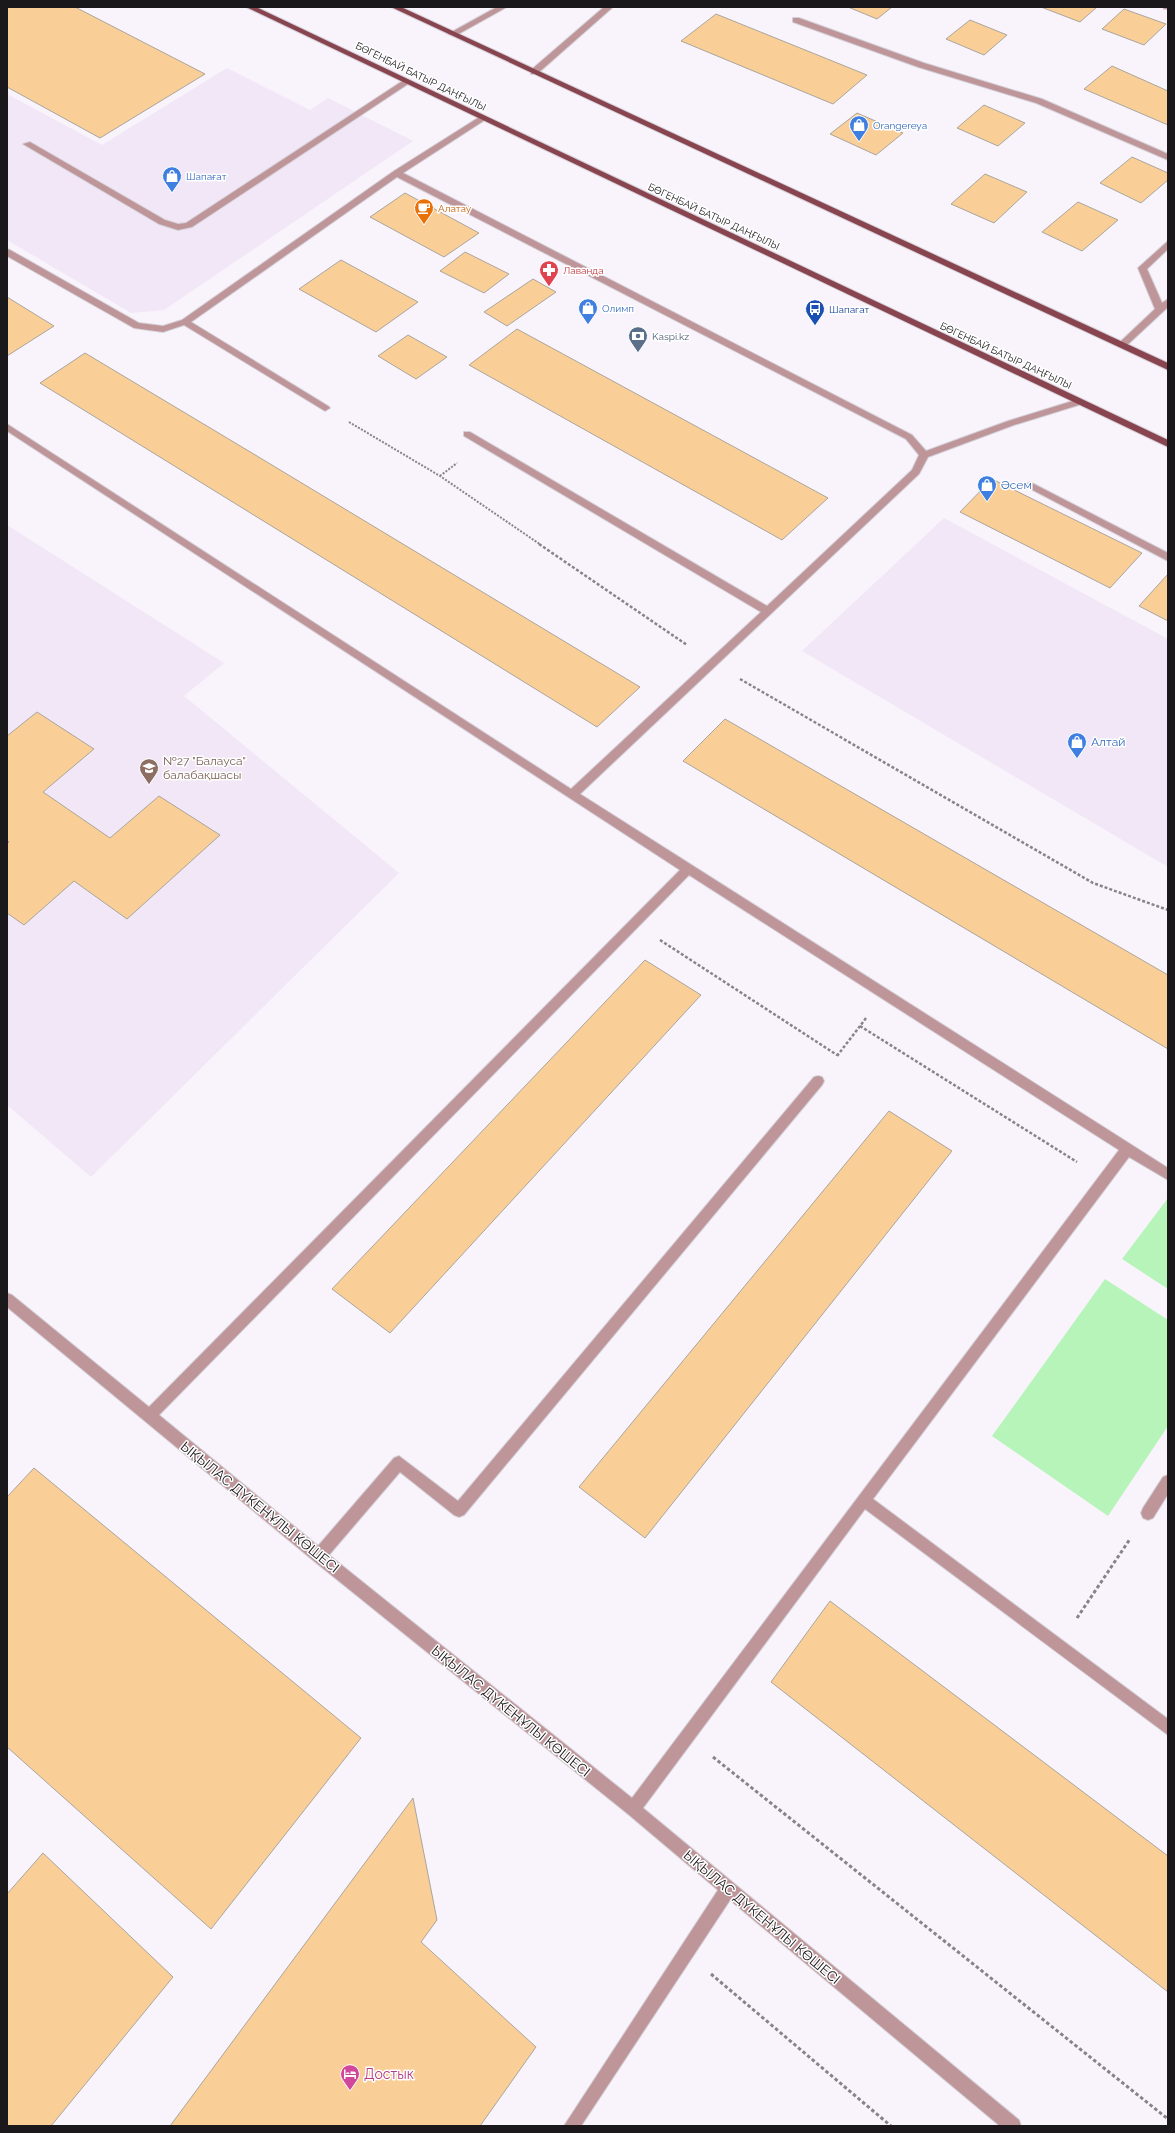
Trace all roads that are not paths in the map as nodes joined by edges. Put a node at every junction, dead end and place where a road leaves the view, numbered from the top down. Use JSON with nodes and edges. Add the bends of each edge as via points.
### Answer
{"nodes":[{"id":1,"x":250,"y":7,"type":"edge"},
{"id":2,"x":395,"y":7,"type":"edge"},
{"id":3,"x":503,"y":7,"type":"edge"},
{"id":4,"x":609,"y":7,"type":"edge"},
{"id":5,"x":796,"y":20,"type":"dead end"},
{"id":6,"x":452,"y":34,"type":"junction"},
{"id":7,"x":534,"y":72,"type":"junction"},
{"id":8,"x":407,"y":82,"type":"junction"},
{"id":9,"x":484,"y":118,"type":"junction"},
{"id":10,"x":27,"y":144,"type":"dead end"},
{"id":11,"x":1168,"y":157,"type":"edge"},
{"id":12,"x":397,"y":173,"type":"junction"},
{"id":13,"x":1168,"y":244,"type":"edge"},
{"id":14,"x":7,"y":252,"type":"edge"},
{"id":15,"x":1168,"y":302,"type":"edge"},
{"id":16,"x":1160,"y":310,"type":"junction"},
{"id":17,"x":185,"y":322,"type":"junction"},
{"id":18,"x":1122,"y":345,"type":"junction"},
{"id":19,"x":1168,"y":366,"type":"edge"},
{"id":20,"x":1079,"y":402,"type":"junction"},
{"id":21,"x":325,"y":408,"type":"dead end"},
{"id":22,"x":7,"y":427,"type":"edge"},
{"id":23,"x":466,"y":434,"type":"dead end"},
{"id":24,"x":1168,"y":444,"type":"edge"},
{"id":25,"x":924,"y":455,"type":"junction"},
{"id":26,"x":1030,"y":484,"type":"dead end"},
{"id":27,"x":1168,"y":557,"type":"edge"},
{"id":28,"x":768,"y":611,"type":"junction"},
{"id":29,"x":572,"y":796,"type":"junction"},
{"id":30,"x":688,"y":869,"type":"junction"},
{"id":31,"x":818,"y":1081,"type":"road end"},
{"id":32,"x":1127,"y":1149,"type":"junction"},
{"id":33,"x":1168,"y":1175,"type":"edge"},
{"id":34,"x":7,"y":1299,"type":"edge"},
{"id":35,"x":150,"y":1416,"type":"junction"},
{"id":36,"x":1168,"y":1482,"type":"edge"},
{"id":37,"x":864,"y":1500,"type":"junction"},
{"id":38,"x":1148,"y":1513,"type":"road end"},
{"id":39,"x":319,"y":1556,"type":"junction"},
{"id":40,"x":1168,"y":1728,"type":"edge"},
{"id":41,"x":633,"y":1809,"type":"junction"},
{"id":42,"x":728,"y":1889,"type":"junction"},
{"id":43,"x":572,"y":2126,"type":"edge"},
{"id":44,"x":1013,"y":2126,"type":"edge"}],
"edges":[{"from":1,"to":8,"type":"main road","name":"БӨГЕНБАЙ БАТЫР ДАҢҒЫЛЫ"},
{"from":2,"to":6,"type":"main road"},
{"from":3,"to":6,"type":"street"},
{"from":4,"to":7,"type":"street"},
{"from":5,"to":11,"type":"street","via":[[921,65],[1039,101]]},
{"from":6,"to":7,"type":"main road"},
{"from":7,"to":18,"type":"main road"},
{"from":8,"to":9,"type":"main road","name":"БӨГЕНБАЙ БАТЫР ДАҢҒЫЛЫ"},
{"from":8,"to":10,"type":"street","via":[[189,225],[178,227],[162,222]]},
{"from":9,"to":12,"type":"street"},
{"from":9,"to":20,"type":"main road","name":"БӨГЕНБАЙ БАТЫР ДАҢҒЫЛЫ"},
{"from":12,"to":17,"type":"street"},
{"from":12,"to":25,"type":"street","via":[[909,437]]},
{"from":13,"to":16,"type":"street","via":[[1142,268]]},
{"from":14,"to":17,"type":"street","via":[[138,326],[163,329]]},
{"from":15,"to":16,"type":"street"},
{"from":16,"to":18,"type":"street"},
{"from":17,"to":21,"type":"street"},
{"from":18,"to":19,"type":"main road"},
{"from":20,"to":24,"type":"main road","name":"БӨГЕНБАЙ БАТЫР ДАҢҒЫЛЫ"},
{"from":20,"to":25,"type":"street","via":[[1011,423]]},
{"from":22,"to":29,"type":"street"},
{"from":23,"to":28,"type":"street"},
{"from":25,"to":28,"type":"street","via":[[916,472]]},
{"from":26,"to":27,"type":"street"},
{"from":28,"to":29,"type":"street"},
{"from":29,"to":30,"type":"street"},
{"from":30,"to":32,"type":"street"},
{"from":30,"to":35,"type":"street"},
{"from":31,"to":39,"type":"street","via":[[459,1510],[399,1463]]},
{"from":32,"to":33,"type":"street"},
{"from":32,"to":37,"type":"street"},
{"from":34,"to":35,"type":"street","name":"ЫҚЫЛАС ДҮКЕНҰЛЫ КӨШЕСІ"},
{"from":35,"to":39,"type":"street","name":"ЫҚЫЛАС ДҮКЕНҰЛЫ КӨШЕСІ"},
{"from":36,"to":38,"type":"street"},
{"from":37,"to":40,"type":"street"},
{"from":37,"to":41,"type":"street"},
{"from":39,"to":41,"type":"street","name":"ЫҚЫЛАС ДҮКЕНҰЛЫ КӨШЕСІ"},
{"from":41,"to":42,"type":"street","name":"ЫҚЫЛАС ДҮКЕНҰЛЫ КӨШЕСІ"},
{"from":42,"to":43,"type":"street"},
{"from":42,"to":44,"type":"street","name":"ЫҚЫЛАС ДҮКЕНҰЛЫ КӨШЕСІ"}]}
